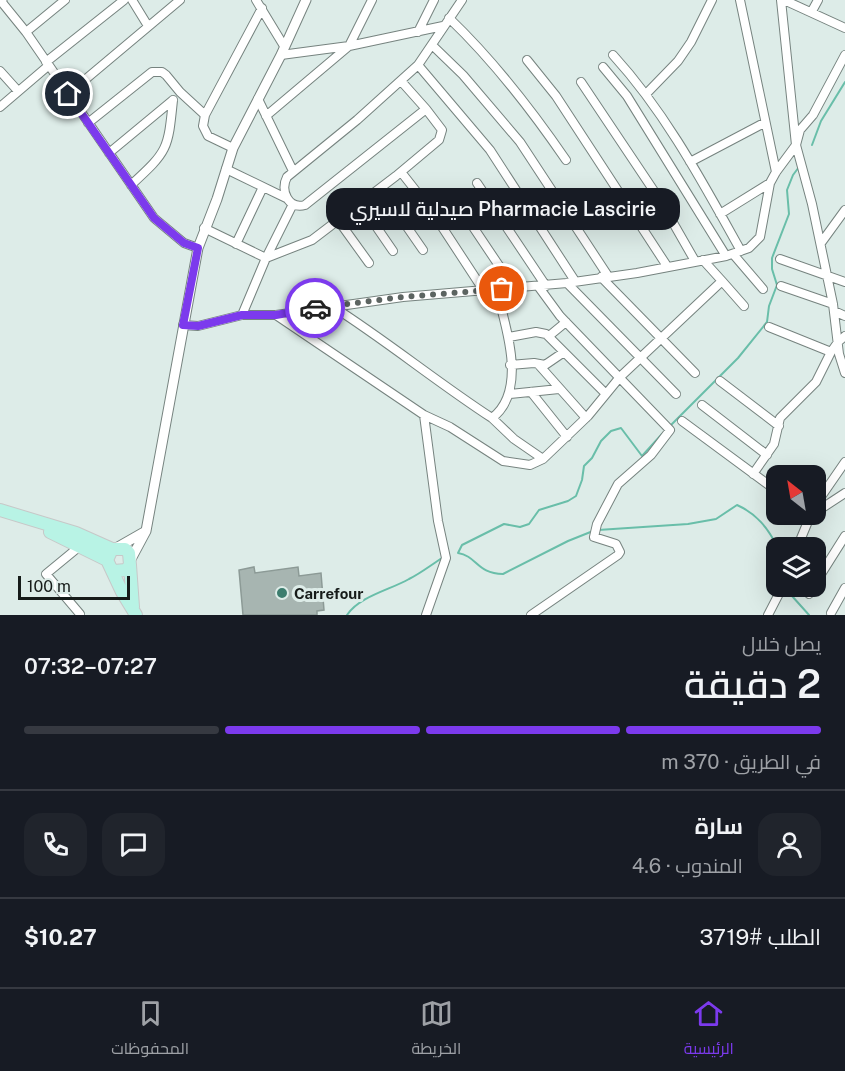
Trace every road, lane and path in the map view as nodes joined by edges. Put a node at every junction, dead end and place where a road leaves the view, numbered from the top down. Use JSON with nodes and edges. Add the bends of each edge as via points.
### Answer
{"nodes":[{"id":1,"x":65,"y":0,"type":"edge"},
{"id":2,"x":124,"y":0,"type":"edge"},
{"id":3,"x":132,"y":0,"type":"edge"},
{"id":4,"x":180,"y":0,"type":"edge"},
{"id":5,"x":256,"y":0,"type":"edge"},
{"id":6,"x":306,"y":0,"type":"edge"},
{"id":7,"x":372,"y":0,"type":"edge"},
{"id":8,"x":434,"y":0,"type":"edge"},
{"id":9,"x":462,"y":0,"type":"edge"},
{"id":10,"x":713,"y":0,"type":"edge"},
{"id":11,"x":740,"y":0,"type":"edge"},
{"id":12,"x":783,"y":0,"type":"edge"},
{"id":13,"x":819,"y":0,"type":"edge"},
{"id":14,"x":1,"y":1,"type":"edge"},
{"id":15,"x":261,"y":8,"type":"junction"},
{"id":16,"x":812,"y":12,"type":"junction"},
{"id":17,"x":449,"y":18,"type":"junction"},
{"id":18,"x":148,"y":26,"type":"junction"},
{"id":19,"x":443,"y":26,"type":"junction"},
{"id":20,"x":845,"y":28,"type":"edge"},
{"id":21,"x":26,"y":32,"type":"junction"},
{"id":22,"x":418,"y":32,"type":"junction"},
{"id":23,"x":432,"y":45,"type":"junction"},
{"id":24,"x":349,"y":46,"type":"junction"},
{"id":25,"x":283,"y":50,"type":"junction"},
{"id":26,"x":613,"y":55,"type":"dead end"},
{"id":27,"x":845,"y":55,"type":"edge"},
{"id":28,"x":527,"y":60,"type":"dead end"},
{"id":29,"x":47,"y":64,"type":"junction"},
{"id":30,"x":418,"y":65,"type":"junction"},
{"id":31,"x":603,"y":68,"type":"dead end"},
{"id":32,"x":0,"y":71,"type":"edge"},
{"id":33,"x":400,"y":81,"type":"junction"},
{"id":34,"x":581,"y":82,"type":"dead end"},
{"id":35,"x":18,"y":91,"type":"junction"},
{"id":36,"x":180,"y":92,"type":"junction"},
{"id":37,"x":68,"y":94,"type":"junction"},
{"id":38,"x":646,"y":94,"type":"junction"},
{"id":39,"x":258,"y":99,"type":"junction"},
{"id":40,"x":173,"y":100,"type":"junction"},
{"id":41,"x":0,"y":107,"type":"edge"},
{"id":42,"x":426,"y":109,"type":"junction"},
{"id":43,"x":205,"y":115,"type":"junction"},
{"id":44,"x":266,"y":116,"type":"junction"},
{"id":45,"x":88,"y":123,"type":"junction"},
{"id":46,"x":764,"y":123,"type":"junction"},
{"id":47,"x":796,"y":147,"type":"junction"},
{"id":48,"x":233,"y":148,"type":"junction"},
{"id":49,"x":109,"y":153,"type":"junction"},
{"id":50,"x":566,"y":160,"type":"dead end"},
{"id":51,"x":690,"y":162,"type":"junction"},
{"id":52,"x":226,"y":169,"type":"junction"},
{"id":53,"x":294,"y":171,"type":"junction"},
{"id":54,"x":401,"y":172,"type":"junction"},
{"id":55,"x":776,"y":172,"type":"junction"},
{"id":56,"x":477,"y":183,"type":"dead end"},
{"id":57,"x":770,"y":183,"type":"junction"},
{"id":58,"x":131,"y":185,"type":"junction"},
{"id":59,"x":263,"y":187,"type":"junction"},
{"id":60,"x":380,"y":188,"type":"junction"},
{"id":61,"x":291,"y":202,"type":"junction"},
{"id":62,"x":360,"y":203,"type":"junction"},
{"id":63,"x":457,"y":203,"type":"dead end"},
{"id":64,"x":845,"y":210,"type":"edge"},
{"id":65,"x":720,"y":214,"type":"junction"},
{"id":66,"x":338,"y":220,"type":"junction"},
{"id":67,"x":204,"y":228,"type":"junction"},
{"id":68,"x":821,"y":243,"type":"junction"},
{"id":69,"x":236,"y":244,"type":"junction"},
{"id":70,"x":198,"y":248,"type":"junction"},
{"id":71,"x":423,"y":250,"type":"dead end"},
{"id":72,"x":393,"y":251,"type":"dead end"},
{"id":73,"x":733,"y":254,"type":"junction"},
{"id":74,"x":266,"y":258,"type":"junction"},
{"id":75,"x":780,"y":259,"type":"dead end"},
{"id":76,"x":699,"y":260,"type":"junction"},
{"id":77,"x":369,"y":264,"type":"dead end"},
{"id":78,"x":667,"y":266,"type":"junction"},
{"id":79,"x":827,"y":275,"type":"junction"},
{"id":80,"x":604,"y":277,"type":"junction"},
{"id":81,"x":722,"y":281,"type":"junction"},
{"id":82,"x":571,"y":282,"type":"junction"},
{"id":83,"x":845,"y":282,"type":"edge"},
{"id":84,"x":542,"y":286,"type":"junction"},
{"id":85,"x":781,"y":286,"type":"dead end"},
{"id":86,"x":514,"y":288,"type":"junction"},
{"id":87,"x":496,"y":289,"type":"junction"},
{"id":88,"x":763,"y":289,"type":"dead end"},
{"id":89,"x":484,"y":291,"type":"junction"},
{"id":90,"x":332,"y":306,"type":"junction"},
{"id":91,"x":744,"y":306,"type":"dead end"},
{"id":92,"x":833,"y":308,"type":"junction"},
{"id":93,"x":242,"y":315,"type":"junction"},
{"id":94,"x":276,"y":315,"type":"junction"},
{"id":95,"x":845,"y":316,"type":"edge"},
{"id":96,"x":566,"y":322,"type":"junction"},
{"id":97,"x":183,"y":325,"type":"junction"},
{"id":98,"x":769,"y":327,"type":"dead end"},
{"id":99,"x":549,"y":336,"type":"junction"},
{"id":100,"x":845,"y":336,"type":"edge"},
{"id":101,"x":509,"y":337,"type":"junction"},
{"id":102,"x":660,"y":339,"type":"junction"},
{"id":103,"x":838,"y":342,"type":"junction"},
{"id":104,"x":564,"y":352,"type":"junction"},
{"id":105,"x":831,"y":352,"type":"junction"},
{"id":106,"x":640,"y":357,"type":"junction"},
{"id":107,"x":538,"y":364,"type":"junction"},
{"id":108,"x":510,"y":365,"type":"junction"},
{"id":109,"x":695,"y":373,"type":"dead end"},
{"id":110,"x":845,"y":373,"type":"edge"},
{"id":111,"x":620,"y":377,"type":"junction"},
{"id":112,"x":720,"y":381,"type":"dead end"},
{"id":113,"x":559,"y":389,"type":"junction"},
{"id":114,"x":531,"y":392,"type":"junction"},
{"id":115,"x":510,"y":394,"type":"junction"},
{"id":116,"x":606,"y":394,"type":"junction"},
{"id":117,"x":676,"y":394,"type":"dead end"},
{"id":118,"x":702,"y":405,"type":"dead end"},
{"id":119,"x":424,"y":416,"type":"junction"},
{"id":120,"x":492,"y":418,"type":"junction"},
{"id":121,"x":586,"y":418,"type":"junction"},
{"id":122,"x":682,"y":421,"type":"dead end"},
{"id":123,"x":779,"y":426,"type":"junction"},
{"id":124,"x":567,"y":436,"type":"junction"},
{"id":125,"x":767,"y":455,"type":"junction"},
{"id":126,"x":543,"y":459,"type":"junction"},
{"id":127,"x":845,"y":462,"type":"edge"},
{"id":128,"x":753,"y":474,"type":"junction"},
{"id":129,"x":766,"y":483,"type":"edge"},
{"id":130,"x":826,"y":490,"type":"edge"},
{"id":131,"x":845,"y":493,"type":"edge"},
{"id":132,"x":826,"y":505,"type":"edge"},
{"id":133,"x":0,"y":510,"type":"edge"},
{"id":134,"x":0,"y":517,"type":"edge"},
{"id":135,"x":146,"y":531,"type":"junction"},
{"id":136,"x":845,"y":536,"type":"edge"},
{"id":137,"x":80,"y":546,"type":"junction"},
{"id":138,"x":113,"y":557,"type":"junction"},
{"id":139,"x":131,"y":562,"type":"junction"},
{"id":140,"x":826,"y":566,"type":"edge"},
{"id":141,"x":845,"y":588,"type":"edge"},
{"id":142,"x":777,"y":597,"type":"edge"},
{"id":143,"x":135,"y":612,"type":"edge"},
{"id":144,"x":80,"y":614,"type":"edge"},
{"id":145,"x":831,"y":614,"type":"dead end"},
{"id":146,"x":426,"y":615,"type":"edge"},
{"id":147,"x":531,"y":615,"type":"edge"},
{"id":148,"x":768,"y":615,"type":"edge"}],
"edges":[{"from":1,"to":21,"type":"street"},
{"from":2,"to":29,"type":"street"},
{"from":3,"to":18,"type":"street"},
{"from":4,"to":18,"type":"street"},
{"from":5,"to":15,"type":"street"},
{"from":6,"to":25,"type":"street"},
{"from":7,"to":24,"type":"street"},
{"from":8,"to":22,"type":"street"},
{"from":9,"to":17,"type":"street"},
{"from":10,"to":38,"type":"street","via":[[692,42]]},
{"from":11,"to":46,"type":"street"},
{"from":12,"to":16,"type":"street"},
{"from":12,"to":47,"type":"street"},
{"from":13,"to":16,"type":"street"},
{"from":14,"to":21,"type":"street"},
{"from":15,"to":25,"type":"street"},
{"from":15,"to":43,"type":"street"},
{"from":16,"to":20,"type":"street"},
{"from":17,"to":19,"type":"street"},
{"from":17,"to":50,"type":"street","via":[[534,112]]},
{"from":18,"to":37,"type":"street"},
{"from":19,"to":22,"type":"street"},
{"from":19,"to":23,"type":"street"},
{"from":21,"to":29,"type":"street"},
{"from":22,"to":24,"type":"street"},
{"from":23,"to":30,"type":"street"},
{"from":23,"to":80,"type":"street","via":[[520,142]]},
{"from":24,"to":25,"type":"street"},
{"from":24,"to":44,"type":"street"},
{"from":25,"to":39,"type":"street"},
{"from":26,"to":38,"type":"street"},
{"from":27,"to":47,"type":"street","via":[[813,115],[800,130]]},
{"from":28,"to":78,"type":"street","via":[[556,96]]},
{"from":29,"to":35,"type":"street"},
{"from":29,"to":37,"type":"street"},
{"from":30,"to":33,"type":"street"},
{"from":30,"to":82,"type":"street","via":[[490,150]]},
{"from":31,"to":73,"type":"street","via":[[633,105]]},
{"from":32,"to":35,"type":"street"},
{"from":33,"to":42,"type":"street"},
{"from":33,"to":53,"type":"street"},
{"from":34,"to":76,"type":"street"},
{"from":35,"to":41,"type":"street"},
{"from":36,"to":40,"type":"street"},
{"from":36,"to":43,"type":"street"},
{"from":36,"to":45,"type":"street","via":[[162,72],[152,72]]},
{"from":37,"to":45,"type":"street"},
{"from":38,"to":51,"type":"street"},
{"from":39,"to":44,"type":"street"},
{"from":39,"to":48,"type":"street"},
{"from":40,"to":49,"type":"street"},
{"from":40,"to":58,"type":"street","via":[[163,155]]},
{"from":42,"to":54,"type":"street","via":[[442,130],[442,136]]},
{"from":42,"to":61,"type":"street","via":[[305,204]]},
{"from":43,"to":48,"type":"street","via":[[203,126],[208,136]]},
{"from":44,"to":53,"type":"street"},
{"from":45,"to":49,"type":"street"},
{"from":46,"to":51,"type":"street"},
{"from":46,"to":55,"type":"street"},
{"from":47,"to":55,"type":"street"},
{"from":47,"to":68,"type":"street"},
{"from":48,"to":52,"type":"street"},
{"from":49,"to":58,"type":"street"},
{"from":51,"to":65,"type":"street"},
{"from":52,"to":59,"type":"street"},
{"from":52,"to":67,"type":"street"},
{"from":53,"to":61,"type":"street","via":[[284,186]]},
{"from":54,"to":60,"type":"street"},
{"from":54,"to":89,"type":"street"},
{"from":55,"to":57,"type":"street"},
{"from":56,"to":84,"type":"street"},
{"from":57,"to":65,"type":"street"},
{"from":57,"to":73,"type":"street","via":[[760,237],[755,244]]},
{"from":58,"to":70,"type":"street","via":[[166,230]]},
{"from":59,"to":61,"type":"street"},
{"from":59,"to":69,"type":"street"},
{"from":60,"to":62,"type":"street"},
{"from":60,"to":71,"type":"street"},
{"from":61,"to":74,"type":"street"},
{"from":62,"to":66,"type":"street"},
{"from":62,"to":72,"type":"street"},
{"from":63,"to":86,"type":"street"},
{"from":64,"to":68,"type":"street"},
{"from":65,"to":73,"type":"street"},
{"from":66,"to":74,"type":"street","via":[[312,240]]},
{"from":66,"to":77,"type":"street"},
{"from":67,"to":69,"type":"street"},
{"from":67,"to":70,"type":"street"},
{"from":68,"to":79,"type":"street"},
{"from":69,"to":74,"type":"street"},
{"from":70,"to":97,"type":"street"},
{"from":73,"to":76,"type":"street"},
{"from":73,"to":88,"type":"street"},
{"from":74,"to":93,"type":"street"},
{"from":75,"to":79,"type":"street"},
{"from":76,"to":78,"type":"street"},
{"from":76,"to":81,"type":"street"},
{"from":78,"to":80,"type":"street"},
{"from":79,"to":83,"type":"street"},
{"from":79,"to":92,"type":"street"},
{"from":80,"to":82,"type":"street"},
{"from":80,"to":102,"type":"street"},
{"from":81,"to":91,"type":"street"},
{"from":81,"to":102,"type":"street"},
{"from":82,"to":84,"type":"street"},
{"from":82,"to":106,"type":"street"},
{"from":84,"to":86,"type":"street"},
{"from":84,"to":96,"type":"street"},
{"from":85,"to":92,"type":"street"},
{"from":86,"to":87,"type":"street"},
{"from":87,"to":89,"type":"street"},
{"from":87,"to":101,"type":"street"},
{"from":89,"to":90,"type":"street"},
{"from":90,"to":94,"type":"street"},
{"from":90,"to":120,"type":"street"},
{"from":92,"to":95,"type":"street"},
{"from":92,"to":103,"type":"street"},
{"from":93,"to":94,"type":"street"},
{"from":93,"to":97,"type":"street","via":[[208,324]]},
{"from":94,"to":119,"type":"street"},
{"from":96,"to":99,"type":"street"},
{"from":96,"to":111,"type":"street"},
{"from":97,"to":135,"type":"street"},
{"from":98,"to":105,"type":"street"},
{"from":99,"to":101,"type":"street","via":[[543,332]]},
{"from":99,"to":104,"type":"street"},
{"from":100,"to":103,"type":"street"},
{"from":101,"to":108,"type":"street"},
{"from":102,"to":106,"type":"street"},
{"from":102,"to":109,"type":"street"},
{"from":103,"to":105,"type":"street"},
{"from":103,"to":110,"type":"street"},
{"from":104,"to":107,"type":"street","via":[[550,363]]},
{"from":104,"to":116,"type":"street"},
{"from":105,"to":123,"type":"street","via":[[816,382],[783,414]]},
{"from":106,"to":111,"type":"street"},
{"from":106,"to":117,"type":"street"},
{"from":107,"to":108,"type":"street"},
{"from":107,"to":113,"type":"street"},
{"from":108,"to":115,"type":"street"},
{"from":111,"to":116,"type":"street"},
{"from":111,"to":147,"type":"street","via":[[668,426],[669,434],[618,484],[597,524],[593,535],[616,544],[618,555]]},
{"from":112,"to":123,"type":"street"},
{"from":113,"to":114,"type":"street"},
{"from":113,"to":121,"type":"street"},
{"from":114,"to":115,"type":"street"},
{"from":114,"to":124,"type":"street"},
{"from":115,"to":120,"type":"street"},
{"from":116,"to":121,"type":"street"},
{"from":118,"to":125,"type":"street"},
{"from":119,"to":126,"type":"street","via":[[450,427],[503,460],[530,465]]},
{"from":119,"to":146,"type":"street","via":[[446,558]]},
{"from":120,"to":126,"type":"street"},
{"from":121,"to":124,"type":"street"},
{"from":122,"to":128,"type":"street"},
{"from":123,"to":125,"type":"street"},
{"from":124,"to":126,"type":"street"},
{"from":125,"to":128,"type":"street"},
{"from":127,"to":130,"type":"street"},
{"from":128,"to":129,"type":"street"},
{"from":131,"to":132,"type":"street"},
{"from":133,"to":138,"type":"main road","via":[[76,533]]},
{"from":134,"to":137,"type":"main road","via":[[56,534]]},
{"from":135,"to":138,"type":"street"},
{"from":135,"to":139,"type":"street"},
{"from":136,"to":140,"type":"street"},
{"from":137,"to":138,"type":"main road"},
{"from":137,"to":144,"type":"street","via":[[46,574]]},
{"from":138,"to":139,"type":"main road","via":[[129,553]]},
{"from":138,"to":139,"type":"main road","via":[[126,570]]},
{"from":138,"to":143,"type":"main road","via":[[122,592]]},
{"from":139,"to":143,"type":"main road"},
{"from":141,"to":145,"type":"street"},
{"from":142,"to":148,"type":"street"}]}
